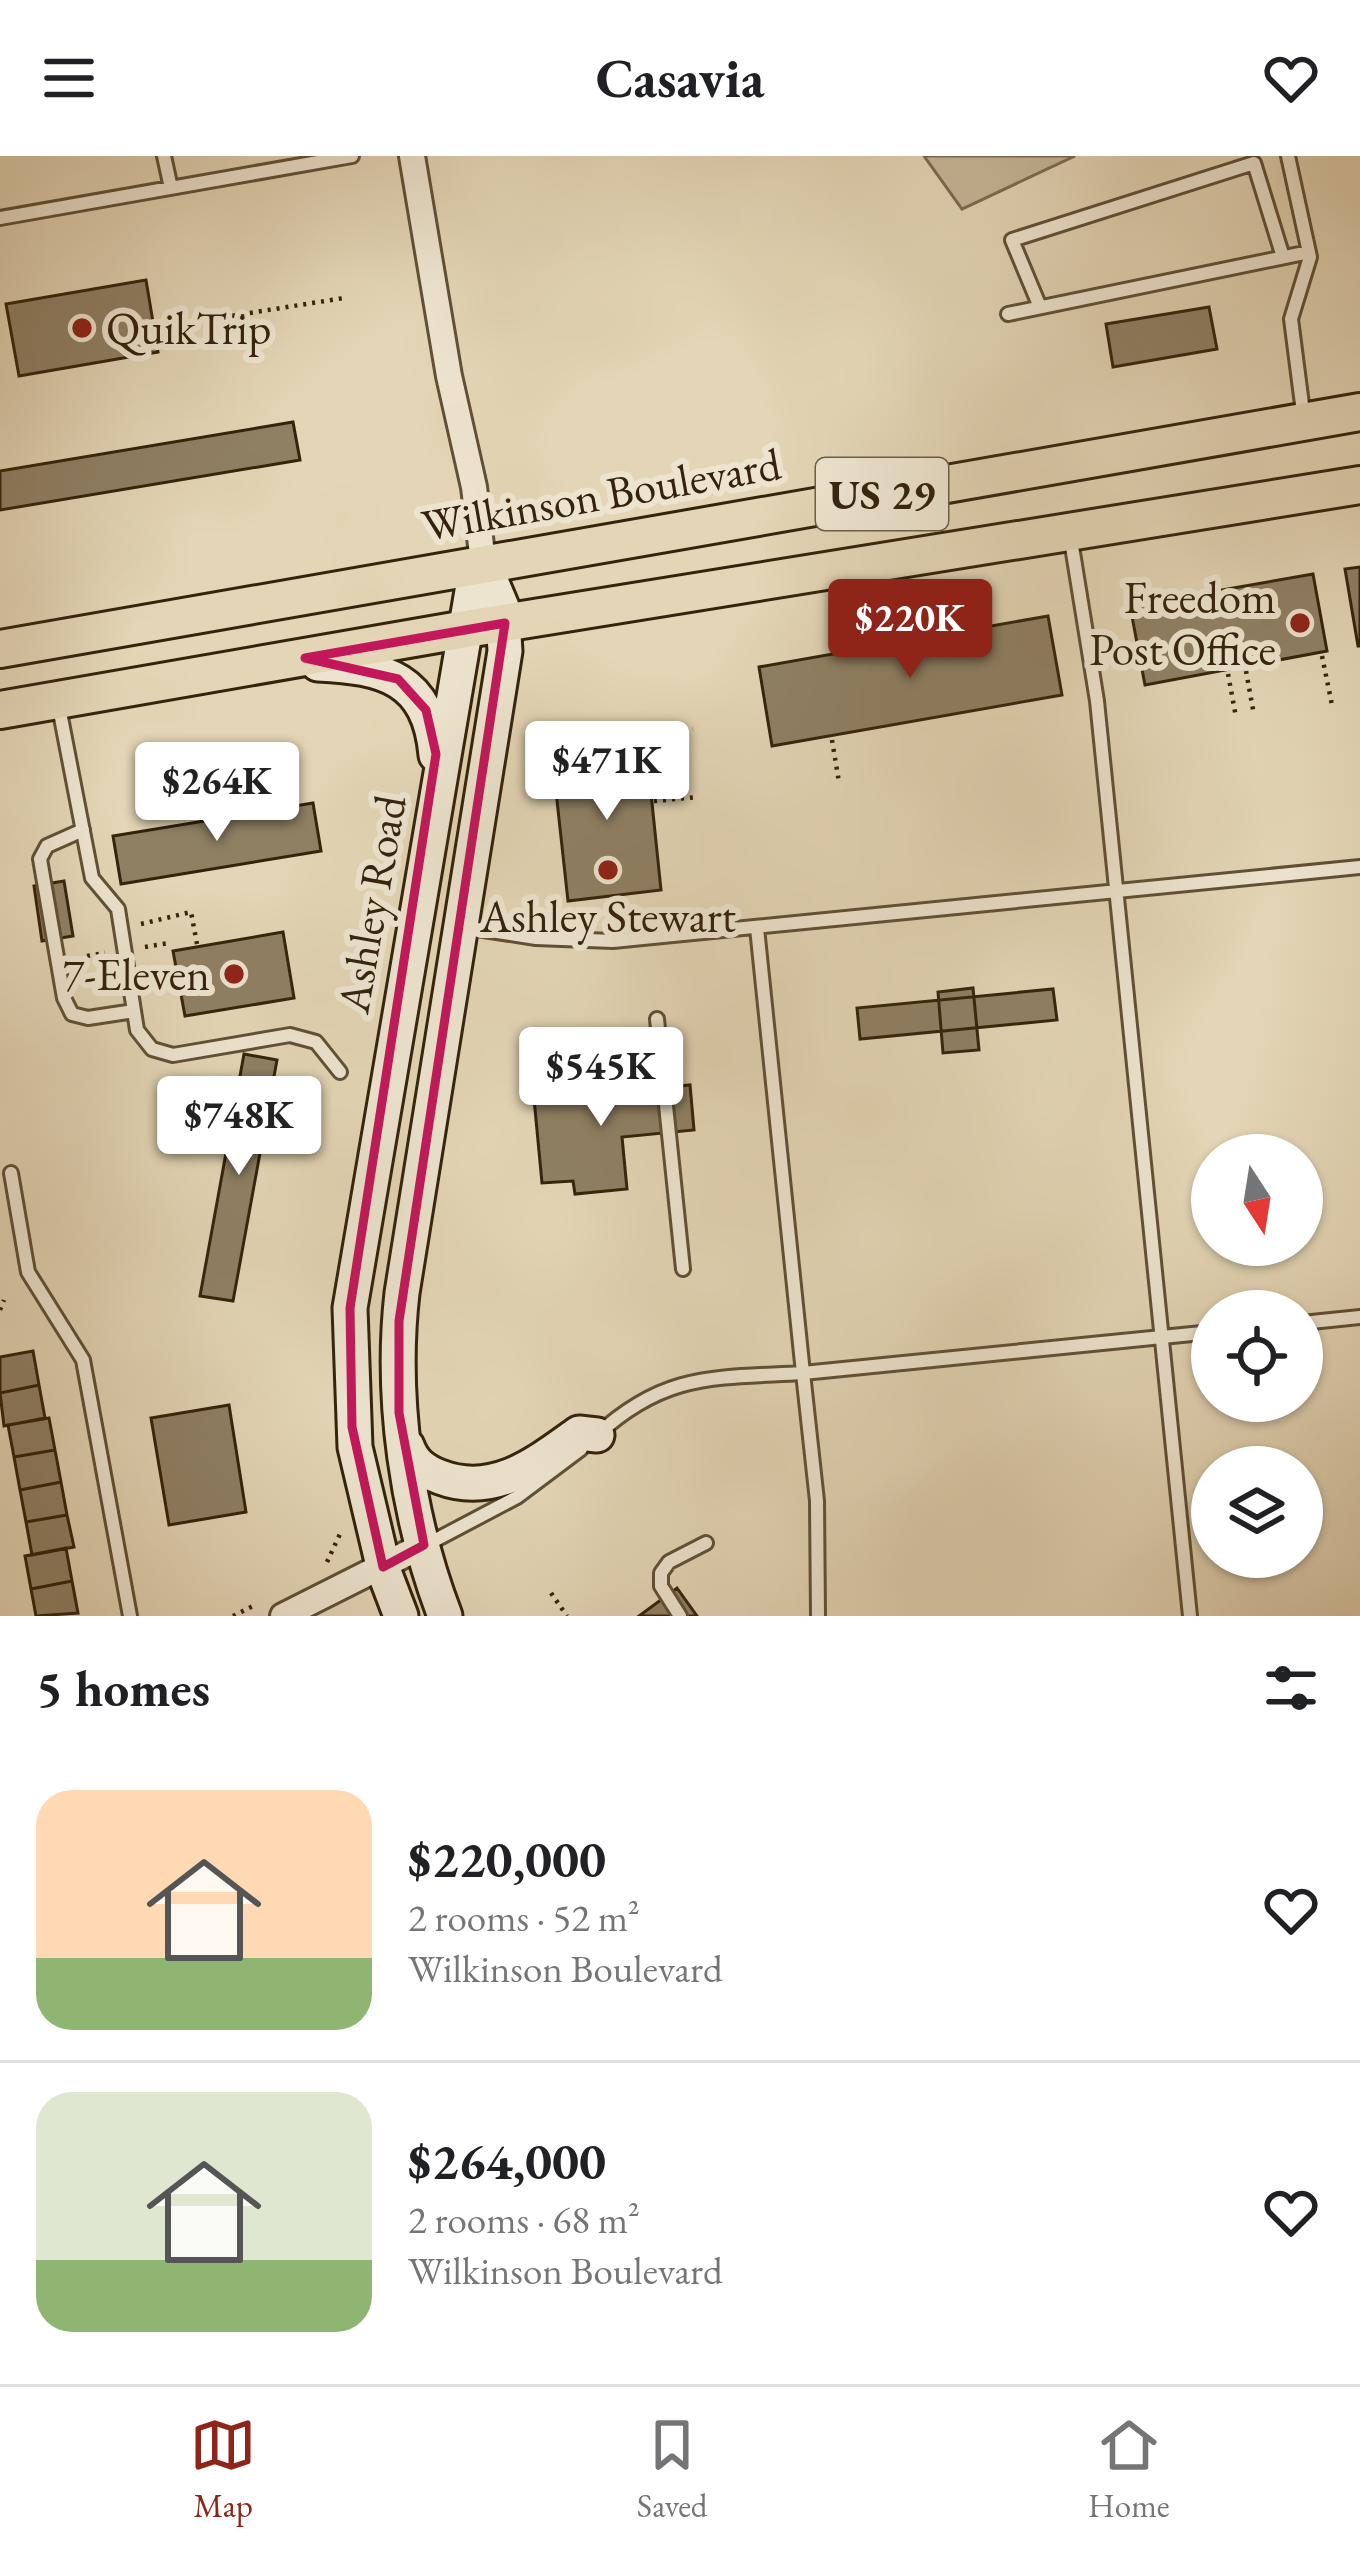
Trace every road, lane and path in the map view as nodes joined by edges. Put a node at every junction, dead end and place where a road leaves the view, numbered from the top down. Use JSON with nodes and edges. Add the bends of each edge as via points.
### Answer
{"nodes":[{"id":1,"x":164,"y":156,"type":"edge"},
{"id":2,"x":352,"y":156,"type":"edge"},
{"id":3,"x":412,"y":156,"type":"edge"},
{"id":4,"x":1288,"y":156,"type":"edge"},
{"id":5,"x":171,"y":188,"type":"junction"},
{"id":6,"x":0,"y":218,"type":"edge"},
{"id":7,"x":1309,"y":252,"type":"junction"},
{"id":8,"x":1283,"y":257,"type":"junction"},
{"id":9,"x":344,"y":298,"type":"dead end"},
{"id":10,"x":1040,"y":308,"type":"junction"},
{"id":11,"x":1008,"y":314,"type":"dead end"},
{"id":12,"x":161,"y":327,"type":"dead end"},
{"id":13,"x":1360,"y":412,"type":"edge"},
{"id":14,"x":1304,"y":422,"type":"junction"},
{"id":15,"x":1360,"y":484,"type":"edge"},
{"id":16,"x":1070,"y":533,"type":"junction"},
{"id":17,"x":483,"y":562,"type":"junction"},
{"id":18,"x":505,"y":623,"type":"junction"},
{"id":19,"x":466,"y":629,"type":"junction"},
{"id":20,"x":0,"y":649,"type":"edge"},
{"id":21,"x":1322,"y":656,"type":"dead end"},
{"id":22,"x":305,"y":658,"type":"junction"},
{"id":23,"x":1246,"y":671,"type":"dead end"},
{"id":24,"x":1228,"y":674,"type":"dead end"},
{"id":25,"x":1251,"y":699,"type":"junction"},
{"id":26,"x":58,"y":700,"type":"junction"},
{"id":27,"x":1234,"y":702,"type":"junction"},
{"id":28,"x":1332,"y":705,"type":"dead end"},
{"id":29,"x":0,"y":710,"type":"edge"},
{"id":30,"x":1254,"y":715,"type":"dead end"},
{"id":31,"x":1236,"y":717,"type":"dead end"},
{"id":32,"x":693,"y":729,"type":"dead end"},
{"id":33,"x":648,"y":733,"type":"dead end"},
{"id":34,"x":832,"y":740,"type":"dead end"},
{"id":35,"x":839,"y":782,"type":"dead end"},
{"id":36,"x":698,"y":797,"type":"dead end"},
{"id":37,"x":436,"y":798,"type":"junction"},
{"id":38,"x":654,"y":801,"type":"dead end"},
{"id":39,"x":83,"y":830,"type":"junction"},
{"id":40,"x":1360,"y":867,"type":"edge"},
{"id":41,"x":1117,"y":891,"type":"junction"},
{"id":42,"x":463,"y":927,"type":"junction"},
{"id":43,"x":758,"y":928,"type":"junction"},
{"id":44,"x":136,"y":930,"type":"dead end"},
{"id":45,"x":196,"y":944,"type":"dead end"},
{"id":46,"x":134,"y":1011,"type":"junction"},
{"id":47,"x":657,"y":1019,"type":"dead end"},
{"id":48,"x":340,"y":1072,"type":"dead end"},
{"id":49,"x":11,"y":1173,"type":"dead end"},
{"id":50,"x":682,"y":1269,"type":"dead end"},
{"id":51,"x":4,"y":1300,"type":"dead end"},
{"id":52,"x":0,"y":1310,"type":"edge"},
{"id":53,"x":1360,"y":1317,"type":"edge"},
{"id":54,"x":1323,"y":1320,"type":"edge"},
{"id":55,"x":1191,"y":1334,"type":"edge"},
{"id":56,"x":1162,"y":1336,"type":"junction"},
{"id":57,"x":803,"y":1373,"type":"junction"},
{"id":58,"x":402,"y":1434,"type":"junction"},
{"id":59,"x":597,"y":1435,"type":"junction"},
{"id":60,"x":706,"y":1543,"type":"dead end"},
{"id":61,"x":424,"y":1546,"type":"junction"},
{"id":62,"x":383,"y":1567,"type":"junction"},
{"id":63,"x":551,"y":1593,"type":"dead end"},
{"id":64,"x":130,"y":1616,"type":"edge"},
{"id":65,"x":284,"y":1616,"type":"edge"},
{"id":66,"x":401,"y":1616,"type":"edge"},
{"id":67,"x":445,"y":1616,"type":"edge"},
{"id":68,"x":567,"y":1616,"type":"edge"},
{"id":69,"x":680,"y":1616,"type":"edge"},
{"id":70,"x":818,"y":1616,"type":"edge"},
{"id":71,"x":1190,"y":1616,"type":"edge"}],
"edges":[{"from":1,"to":5,"type":"lane"},
{"from":2,"to":5,"type":"lane"},
{"from":3,"to":17,"type":"street","name":"Ashley Road"},
{"from":4,"to":7,"type":"lane"},
{"from":5,"to":6,"type":"lane"},
{"from":7,"to":8,"type":"lane"},
{"from":7,"to":14,"type":"lane","via":[[1291,319]]},
{"from":8,"to":10,"type":"lane"},
{"from":8,"to":10,"type":"lane","via":[[1254,163],[1012,240]]},
{"from":9,"to":12,"type":"path"},
{"from":10,"to":11,"type":"lane"},
{"from":13,"to":14,"type":"main road","name":"Wilkinson Boulevard","number":"US 29"},
{"from":14,"to":17,"type":"main road","name":"Wilkinson Boulevard","number":"US 29"},
{"from":15,"to":16,"type":"main road","number":"US 29"},
{"from":16,"to":18,"type":"main road","number":"US 29"},
{"from":16,"to":41,"type":"lane"},
{"from":17,"to":18,"type":"street","name":"Ashley Road"},
{"from":17,"to":19,"type":"street","name":"Ashley Road"},
{"from":17,"to":20,"type":"main road","name":"Wilkinson Boulevard","number":"US 29"},
{"from":18,"to":19,"type":"main road","number":"US 29"},
{"from":18,"to":42,"type":"street","name":"Ashley Road"},
{"from":19,"to":22,"type":"main road","number":"US 29"},
{"from":19,"to":37,"type":"street","name":"Ashley Road"},
{"from":21,"to":28,"type":"path"},
{"from":22,"to":26,"type":"main road","number":"US 29"},
{"from":22,"to":37,"type":"street","via":[[382,671],[415,694],[434,735]]},
{"from":23,"to":25,"type":"path"},
{"from":24,"to":27,"type":"path"},
{"from":25,"to":27,"type":"path"},
{"from":25,"to":30,"type":"path"},
{"from":26,"to":29,"type":"main road","number":"US 29"},
{"from":26,"to":39,"type":"lane"},
{"from":27,"to":31,"type":"path"},
{"from":32,"to":33,"type":"path"},
{"from":34,"to":35,"type":"path"},
{"from":36,"to":38,"type":"path"},
{"from":37,"to":62,"type":"street","name":"Ashley Road","via":[[350,1308],[352,1427]]},
{"from":39,"to":46,"type":"lane","via":[[92,878],[118,909]]},
{"from":39,"to":46,"type":"lane","via":[[47,846],[40,859],[64,998],[72,1015],[88,1018]]},
{"from":40,"to":41,"type":"lane"},
{"from":41,"to":43,"type":"lane"},
{"from":41,"to":56,"type":"lane"},
{"from":42,"to":43,"type":"lane","via":[[597,942]]},
{"from":42,"to":58,"type":"street","name":"Ashley Road","via":[[402,1293]]},
{"from":43,"to":57,"type":"lane"},
{"from":44,"to":45,"type":"path","via":[[191,912]]},
{"from":46,"to":48,"type":"lane","via":[[152,1049],[173,1055],[290,1035],[316,1042]]},
{"from":47,"to":50,"type":"lane"},
{"from":49,"to":64,"type":"lane","via":[[28,1272],[83,1360]]},
{"from":51,"to":52,"type":"path"},
{"from":53,"to":54,"type":"lane"},
{"from":55,"to":56,"type":"lane"},
{"from":56,"to":57,"type":"lane"},
{"from":56,"to":71,"type":"lane"},
{"from":57,"to":59,"type":"lane","via":[[673,1385]]},
{"from":57,"to":70,"type":"lane","via":[[817,1501]]},
{"from":58,"to":59,"type":"street","via":[[423,1469],[472,1484],[527,1469],[579,1432]]},
{"from":58,"to":61,"type":"street","name":"Ashley Road"},
{"from":59,"to":61,"type":"lane","via":[[542,1482]]},
{"from":60,"to":69,"type":"lane","via":[[661,1573]]},
{"from":61,"to":62,"type":"street"},
{"from":61,"to":67,"type":"street","name":"Ashley Road"},
{"from":62,"to":65,"type":"street"},
{"from":62,"to":66,"type":"street","name":"Ashley Road"},
{"from":63,"to":68,"type":"path"}]}
